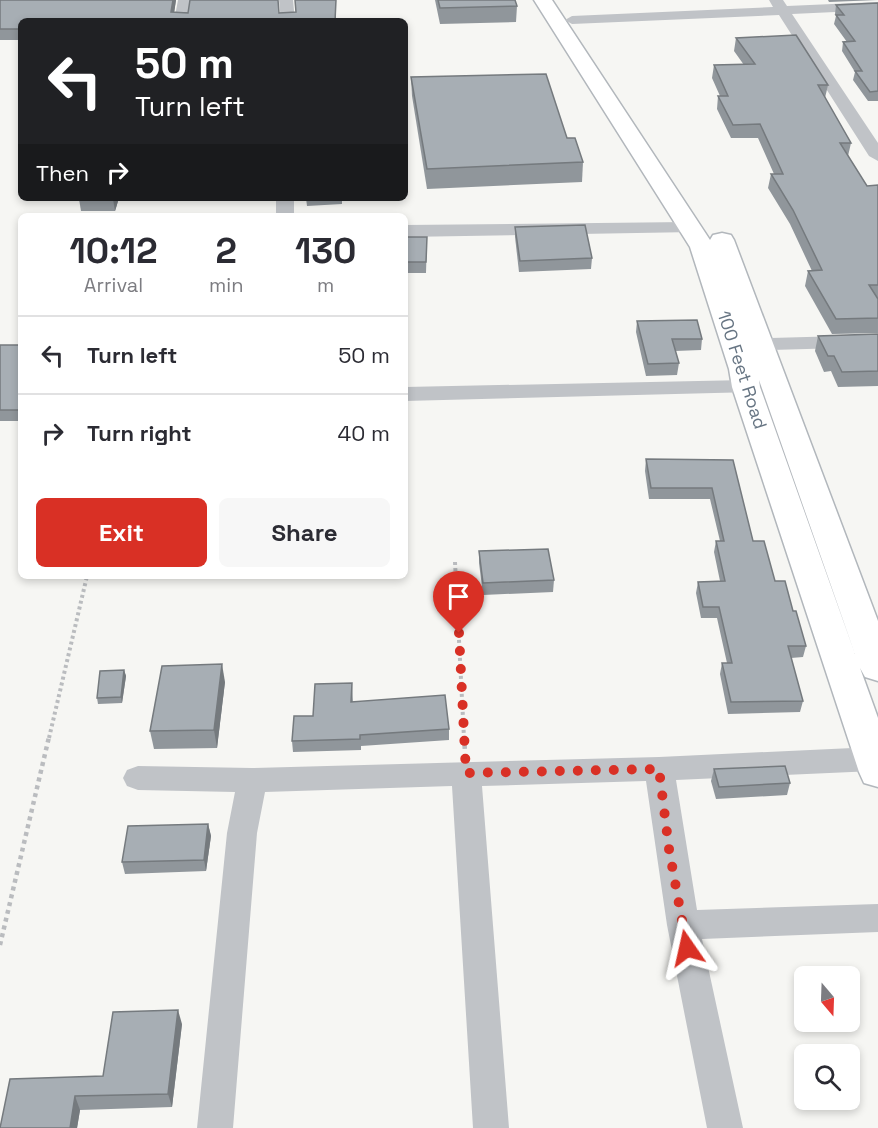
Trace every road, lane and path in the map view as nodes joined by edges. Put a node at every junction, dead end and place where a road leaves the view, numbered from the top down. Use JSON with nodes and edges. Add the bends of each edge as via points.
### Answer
{"nodes":[{"id":1,"x":185,"y":0,"type":"edge"},
{"id":2,"x":286,"y":0,"type":"edge"},
{"id":3,"x":543,"y":0,"type":"edge"},
{"id":4,"x":779,"y":5,"type":"edge"},
{"id":5,"x":878,"y":6,"type":"edge"},
{"id":6,"x":566,"y":10,"type":"edge"},
{"id":7,"x":182,"y":18,"type":"edge"},
{"id":8,"x":288,"y":18,"type":"edge"},
{"id":9,"x":877,"y":153,"type":"edge"},
{"id":10,"x":687,"y":228,"type":"junction"},
{"id":11,"x":408,"y":231,"type":"edge"},
{"id":12,"x":878,"y":341,"type":"edge"},
{"id":13,"x":748,"y":345,"type":"junction"},
{"id":14,"x":746,"y":387,"type":"junction"},
{"id":15,"x":408,"y":394,"type":"edge"},
{"id":16,"x":455,"y":562,"type":"dead end"},
{"id":17,"x":86,"y":579,"type":"edge"},
{"id":18,"x":878,"y":668,"type":"edge"},
{"id":19,"x":876,"y":766,"type":"edge"},
{"id":20,"x":659,"y":769,"type":"junction"},
{"id":21,"x":466,"y":773,"type":"junction"},
{"id":22,"x":138,"y":778,"type":"dead end"},
{"id":23,"x":252,"y":780,"type":"junction"},
{"id":24,"x":878,"y":918,"type":"edge"},
{"id":25,"x":683,"y":925,"type":"junction"},
{"id":26,"x":0,"y":945,"type":"edge"},
{"id":27,"x":215,"y":1128,"type":"edge"},
{"id":28,"x":491,"y":1128,"type":"edge"},
{"id":29,"x":725,"y":1128,"type":"edge"}],
"edges":[{"from":1,"to":7,"type":"street"},
{"from":2,"to":8,"type":"street"},
{"from":3,"to":10,"type":"street","name":"100 Feet Road"},
{"from":4,"to":5,"type":"street"},
{"from":4,"to":6,"type":"street"},
{"from":4,"to":9,"type":"street"},
{"from":6,"to":13,"type":"street","name":"100 Feet Road","via":[[725,244]]},
{"from":10,"to":11,"type":"street"},
{"from":10,"to":13,"type":"street","name":"100 Feet Road","via":[[702,247]]},
{"from":12,"to":13,"type":"street"},
{"from":13,"to":14,"type":"street","name":"100 Feet Road"},
{"from":13,"to":18,"type":"street","name":"100 Feet Road"},
{"from":14,"to":15,"type":"street"},
{"from":14,"to":19,"type":"street","name":"100 Feet Road"},
{"from":16,"to":21,"type":"path"},
{"from":17,"to":26,"type":"path"},
{"from":19,"to":20,"type":"street"},
{"from":20,"to":21,"type":"street"},
{"from":20,"to":25,"type":"street"},
{"from":21,"to":23,"type":"street"},
{"from":21,"to":28,"type":"street"},
{"from":22,"to":23,"type":"street"},
{"from":23,"to":27,"type":"street","via":[[242,833]]},
{"from":24,"to":25,"type":"street"},
{"from":25,"to":29,"type":"street"}]}
